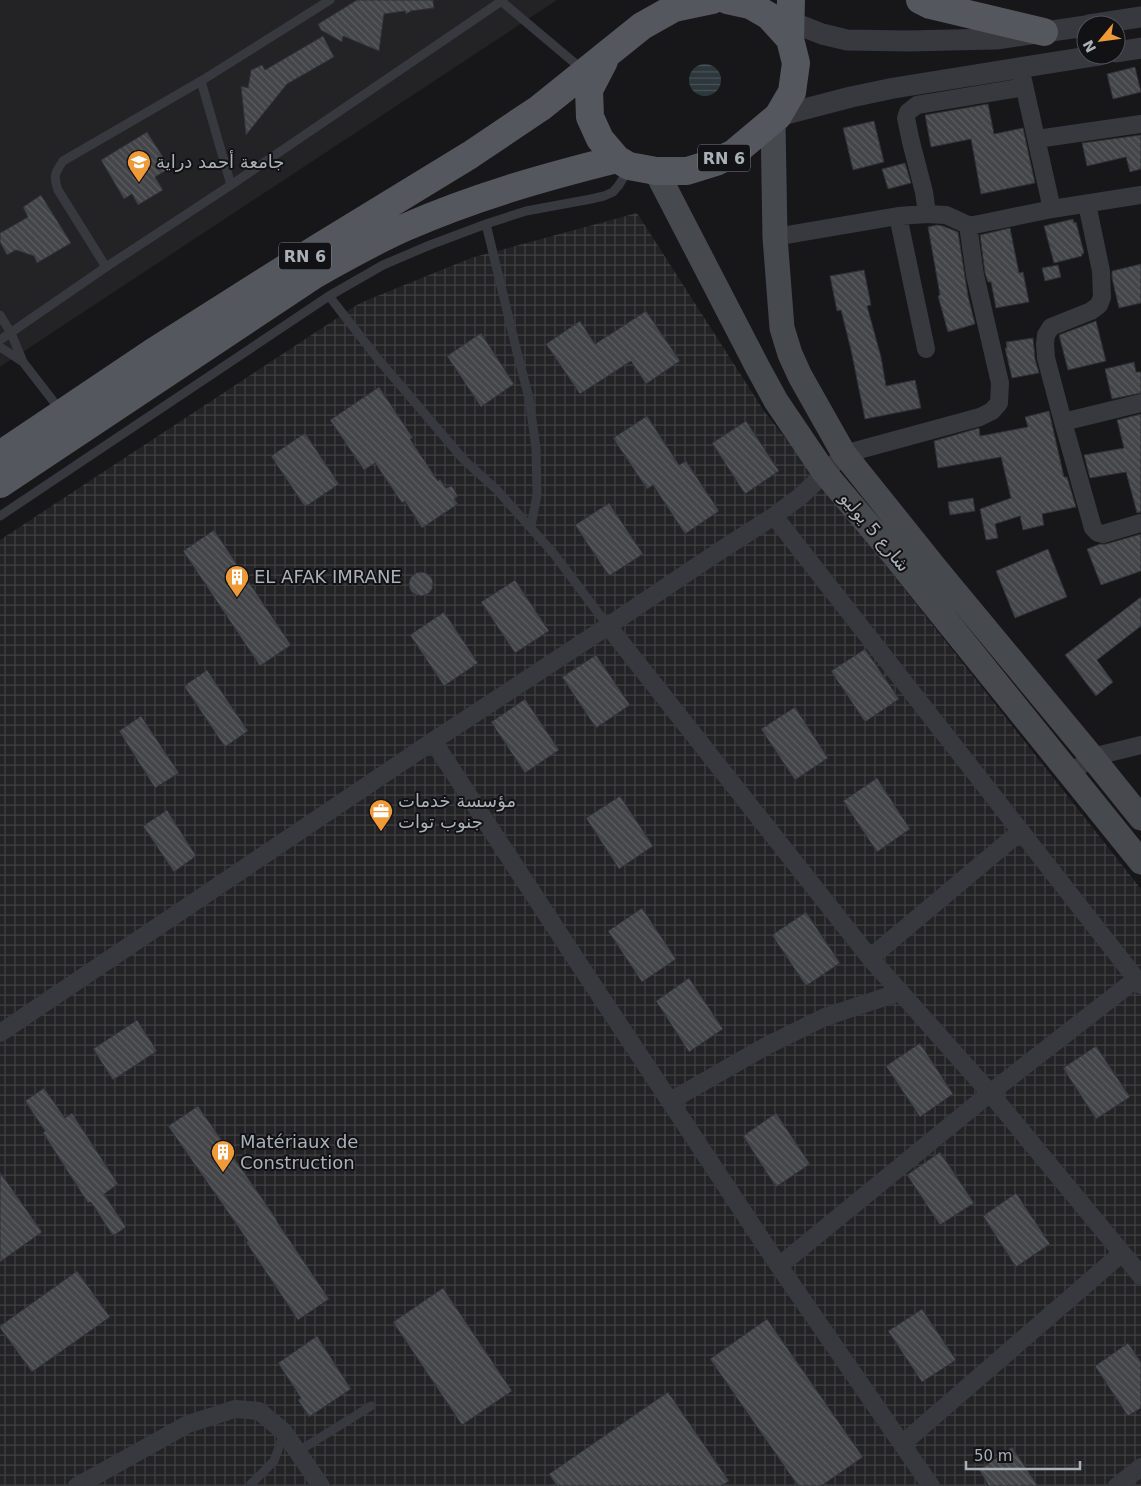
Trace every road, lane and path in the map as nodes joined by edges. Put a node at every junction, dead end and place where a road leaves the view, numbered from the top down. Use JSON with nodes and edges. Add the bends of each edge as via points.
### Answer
{"nodes":[{"id":1,"x":330,"y":0,"type":"edge"},
{"id":2,"x":712,"y":0,"type":"edge"},
{"id":3,"x":920,"y":0,"type":"edge"},
{"id":4,"x":502,"y":1,"type":"edge"},
{"id":5,"x":739,"y":2,"type":"edge"},
{"id":6,"x":679,"y":4,"type":"edge"},
{"id":7,"x":1141,"y":17,"type":"edge"},
{"id":8,"x":1126,"y":19,"type":"edge"},
{"id":9,"x":790,"y":20,"type":"edge"},
{"id":10,"x":1076,"y":27,"type":"edge"},
{"id":11,"x":1044,"y":32,"type":"junction"},
{"id":12,"x":1141,"y":48,"type":"edge"},
{"id":13,"x":1126,"y":50,"type":"edge"},
{"id":14,"x":607,"y":55,"type":"junction"},
{"id":15,"x":1076,"y":62,"type":"edge"},
{"id":16,"x":585,"y":72,"type":"junction"},
{"id":17,"x":1022,"y":78,"type":"junction"},
{"id":18,"x":201,"y":81,"type":"junction"},
{"id":19,"x":776,"y":119,"type":"junction"},
{"id":20,"x":1141,"y":124,"type":"edge"},
{"id":21,"x":1037,"y":139,"type":"junction"},
{"id":22,"x":623,"y":162,"type":"junction"},
{"id":23,"x":656,"y":171,"type":"junction"},
{"id":24,"x":231,"y":185,"type":"junction"},
{"id":25,"x":1141,"y":195,"type":"edge"},
{"id":26,"x":1087,"y":204,"type":"junction"},
{"id":27,"x":1052,"y":209,"type":"junction"},
{"id":28,"x":927,"y":214,"type":"junction"},
{"id":29,"x":898,"y":216,"type":"junction"},
{"id":30,"x":486,"y":224,"type":"junction"},
{"id":31,"x":968,"y":225,"type":"junction"},
{"id":32,"x":775,"y":237,"type":"junction"},
{"id":33,"x":106,"y":267,"type":"junction"},
{"id":34,"x":328,"y":296,"type":"junction"},
{"id":35,"x":0,"y":315,"type":"edge"},
{"id":36,"x":11,"y":333,"type":"junction"},
{"id":37,"x":0,"y":340,"type":"edge"},
{"id":38,"x":0,"y":347,"type":"edge"},
{"id":39,"x":926,"y":349,"type":"dead end"},
{"id":40,"x":23,"y":362,"type":"junction"},
{"id":41,"x":1141,"y":403,"type":"edge"},
{"id":42,"x":62,"y":413,"type":"junction"},
{"id":43,"x":1062,"y":422,"type":"junction"},
{"id":44,"x":844,"y":454,"type":"junction"},
{"id":45,"x":0,"y":455,"type":"edge"},
{"id":46,"x":824,"y":472,"type":"junction"},
{"id":47,"x":0,"y":484,"type":"edge"},
{"id":48,"x":0,"y":516,"type":"edge"},
{"id":49,"x":774,"y":516,"type":"junction"},
{"id":50,"x":1141,"y":523,"type":"edge"},
{"id":51,"x":531,"y":526,"type":"junction"},
{"id":52,"x":608,"y":626,"type":"junction"},
{"id":53,"x":434,"y":740,"type":"junction"},
{"id":54,"x":1141,"y":746,"type":"edge"},
{"id":55,"x":1092,"y":757,"type":"junction"},
{"id":56,"x":1070,"y":774,"type":"junction"},
{"id":57,"x":1141,"y":818,"type":"edge"},
{"id":58,"x":1021,"y":831,"type":"junction"},
{"id":59,"x":1141,"y":862,"type":"edge"},
{"id":60,"x":870,"y":958,"type":"junction"},
{"id":61,"x":1138,"y":982,"type":"edge"},
{"id":62,"x":900,"y":992,"type":"junction"},
{"id":63,"x":0,"y":1033,"type":"edge"},
{"id":64,"x":990,"y":1093,"type":"junction"},
{"id":65,"x":670,"y":1101,"type":"junction"},
{"id":66,"x":1122,"y":1253,"type":"junction"},
{"id":67,"x":780,"y":1266,"type":"junction"},
{"id":68,"x":1139,"y":1269,"type":"edge"},
{"id":69,"x":371,"y":1406,"type":"dead end"},
{"id":70,"x":284,"y":1432,"type":"junction"},
{"id":71,"x":902,"y":1444,"type":"junction"},
{"id":72,"x":298,"y":1452,"type":"junction"},
{"id":73,"x":1141,"y":1467,"type":"edge"},
{"id":74,"x":251,"y":1484,"type":"dead end"},
{"id":75,"x":77,"y":1486,"type":"edge"},
{"id":76,"x":321,"y":1486,"type":"edge"},
{"id":77,"x":931,"y":1486,"type":"edge"},
{"id":78,"x":1117,"y":1486,"type":"edge"}],
"edges":[{"from":1,"to":18,"type":"lane"},
{"from":2,"to":6,"type":"main road","number":"RN 6"},
{"from":3,"to":11,"type":"main road"},
{"from":4,"to":16,"type":"lane"},
{"from":4,"to":24,"type":"lane"},
{"from":5,"to":9,"type":"main road","number":"RN 6","via":[[769,16]]},
{"from":6,"to":14,"type":"main road","number":"RN 6","via":[[642,26]]},
{"from":7,"to":8,"type":"street"},
{"from":9,"to":11,"type":"street","via":[[822,34],[847,40],[996,39]]},
{"from":9,"to":19,"type":"main road","number":"RN 6","via":[[796,63],[792,92]]},
{"from":10,"to":11,"type":"street"},
{"from":12,"to":13,"type":"street"},
{"from":14,"to":16,"type":"main road","number":"RN 6"},
{"from":14,"to":22,"type":"main road","number":"RN 6","via":[[589,90],[590,117],[600,139]]},
{"from":15,"to":17,"type":"street"},
{"from":16,"to":42,"type":"main road","number":"RN 6","via":[[540,108],[470,155],[153,352]]},
{"from":17,"to":19,"type":"street","via":[[894,88]]},
{"from":17,"to":21,"type":"street"},
{"from":17,"to":28,"type":"street","via":[[917,105],[908,112],[906,118]]},
{"from":18,"to":24,"type":"lane"},
{"from":18,"to":33,"type":"lane","via":[[64,161],[56,172],[54,180],[58,190]]},
{"from":19,"to":23,"type":"main road","number":"RN 6","via":[[734,153],[716,162],[686,171]]},
{"from":19,"to":32,"type":"main road","name":"شارع 5 يوليو"},
{"from":20,"to":21,"type":"street"},
{"from":21,"to":27,"type":"street"},
{"from":22,"to":23,"type":"main road","number":"RN 6"},
{"from":22,"to":30,"type":"lane","via":[[619,185],[613,192],[526,211]]},
{"from":22,"to":47,"type":"main road","number":"RN 6","via":[[514,187],[434,215],[368,245],[314,275]]},
{"from":23,"to":46,"type":"main road","name":"شارع 5 يوليو","via":[[776,401]]},
{"from":24,"to":33,"type":"lane"},
{"from":25,"to":26,"type":"street"},
{"from":26,"to":27,"type":"street"},
{"from":26,"to":43,"type":"street","via":[[1102,297],[1099,305],[1051,327],[1046,335],[1046,358]]},
{"from":27,"to":31,"type":"street"},
{"from":28,"to":29,"type":"street"},
{"from":28,"to":31,"type":"street","via":[[946,215]]},
{"from":29,"to":32,"type":"street"},
{"from":29,"to":39,"type":"street"},
{"from":30,"to":34,"type":"lane","via":[[383,266]]},
{"from":30,"to":51,"type":"lane","via":[[529,398],[536,448],[537,494]]},
{"from":31,"to":44,"type":"street","via":[[1000,383],[999,403],[980,417]]},
{"from":32,"to":44,"type":"main road","name":"شارع 5 يوليو","via":[[782,328],[790,354]]},
{"from":33,"to":36,"type":"lane"},
{"from":34,"to":48,"type":"lane"},
{"from":34,"to":51,"type":"lane","via":[[464,460]]},
{"from":35,"to":36,"type":"lane"},
{"from":36,"to":37,"type":"lane"},
{"from":36,"to":40,"type":"lane"},
{"from":38,"to":40,"type":"lane"},
{"from":40,"to":42,"type":"lane"},
{"from":41,"to":43,"type":"street"},
{"from":42,"to":45,"type":"main road","number":"RN 6"},
{"from":43,"to":50,"type":"street","via":[[1095,532],[1103,534]]},
{"from":44,"to":46,"type":"street"},
{"from":44,"to":55,"type":"main road","name":"شارع 5 يوليو"},
{"from":46,"to":49,"type":"street","via":[[801,496]]},
{"from":46,"to":56,"type":"main road","name":"شارع 5 يوليو"},
{"from":49,"to":52,"type":"street"},
{"from":49,"to":58,"type":"street"},
{"from":51,"to":52,"type":"lane"},
{"from":52,"to":53,"type":"street"},
{"from":52,"to":60,"type":"street"},
{"from":53,"to":63,"type":"street"},
{"from":53,"to":65,"type":"street"},
{"from":54,"to":55,"type":"street"},
{"from":55,"to":56,"type":"street"},
{"from":55,"to":57,"type":"main road","name":"شارع 5 يوليو"},
{"from":56,"to":59,"type":"main road","name":"شارع 5 يوليو"},
{"from":58,"to":60,"type":"street"},
{"from":58,"to":61,"type":"street"},
{"from":60,"to":62,"type":"street"},
{"from":61,"to":64,"type":"street"},
{"from":62,"to":64,"type":"street"},
{"from":62,"to":65,"type":"street","via":[[824,1017]]},
{"from":64,"to":66,"type":"street"},
{"from":64,"to":67,"type":"street"},
{"from":65,"to":67,"type":"street"},
{"from":66,"to":68,"type":"street"},
{"from":66,"to":71,"type":"street"},
{"from":67,"to":71,"type":"street"},
{"from":69,"to":72,"type":"lane"},
{"from":70,"to":72,"type":"street"},
{"from":70,"to":74,"type":"lane","via":[[274,1461]]},
{"from":70,"to":75,"type":"street","via":[[259,1411],[236,1409],[188,1424]]},
{"from":71,"to":77,"type":"street"},
{"from":72,"to":76,"type":"street"},
{"from":73,"to":78,"type":"street"}]}
